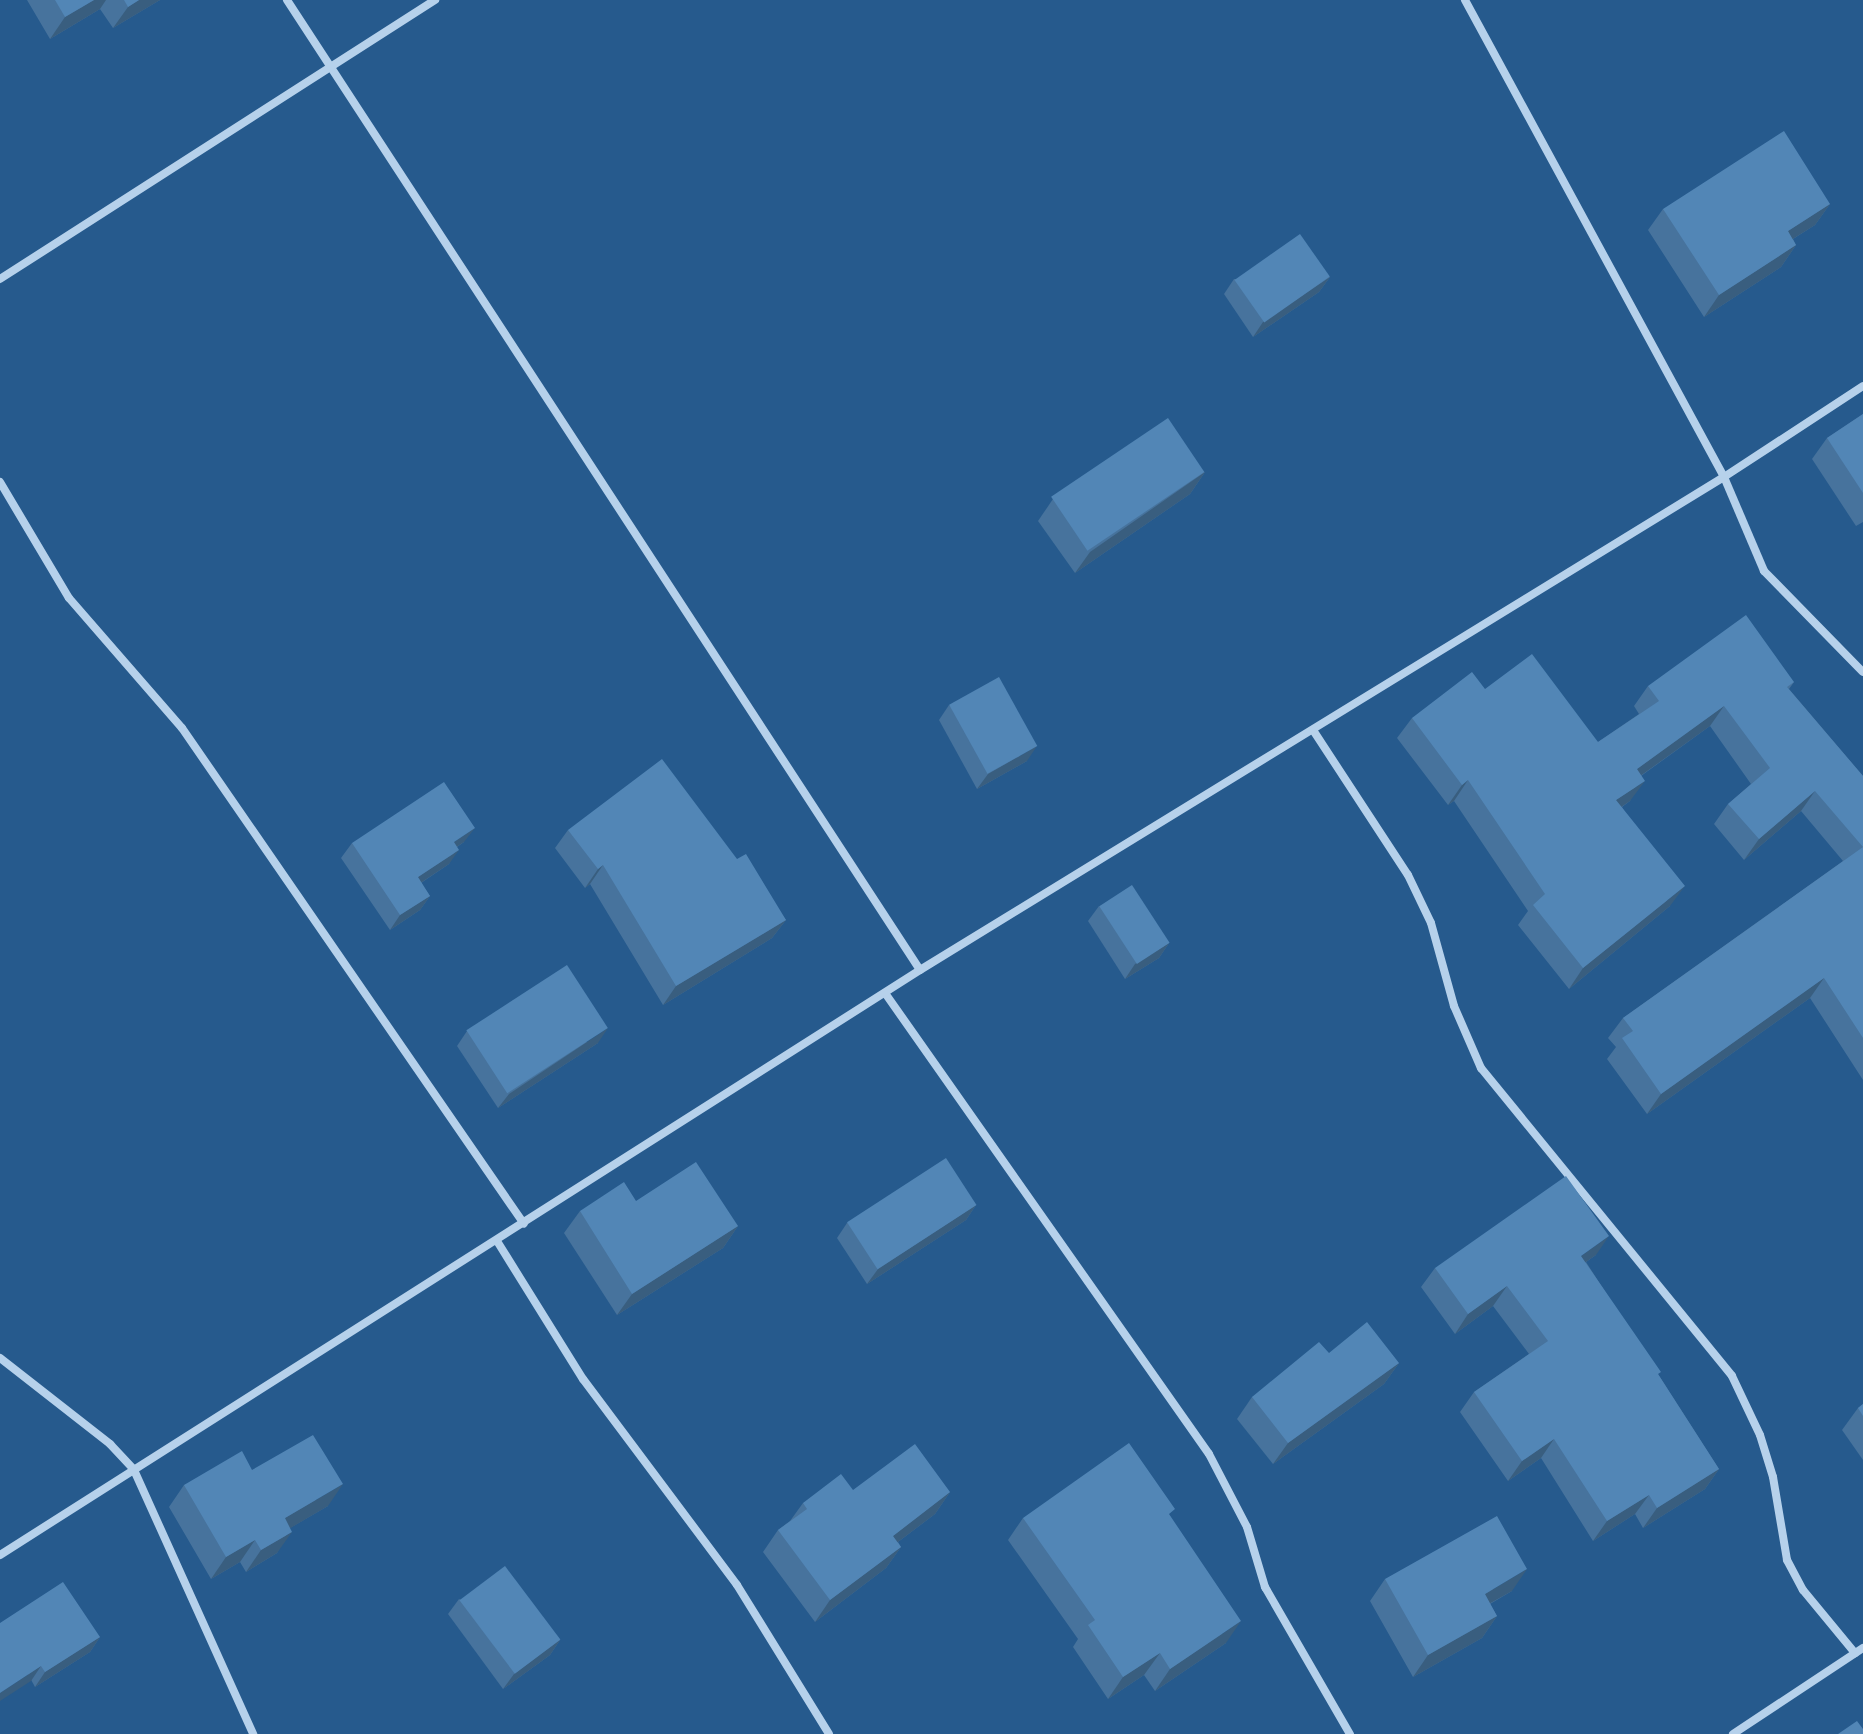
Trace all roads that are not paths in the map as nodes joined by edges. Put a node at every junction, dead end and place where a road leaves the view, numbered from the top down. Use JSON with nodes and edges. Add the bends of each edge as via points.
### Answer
{"nodes":[{"id":1,"x":287,"y":0,"type":"edge"},
{"id":2,"x":435,"y":0,"type":"edge"},
{"id":3,"x":1465,"y":0,"type":"edge"},
{"id":4,"x":328,"y":66,"type":"junction"},
{"id":5,"x":0,"y":279,"type":"edge"},
{"id":6,"x":1863,"y":386,"type":"edge"},
{"id":7,"x":1724,"y":477,"type":"junction"},
{"id":8,"x":0,"y":482,"type":"edge"},
{"id":9,"x":1863,"y":672,"type":"edge"},
{"id":10,"x":1313,"y":730,"type":"junction"},
{"id":11,"x":920,"y":970,"type":"junction"},
{"id":12,"x":885,"y":993,"type":"junction"},
{"id":13,"x":524,"y":1224,"type":"junction"},
{"id":14,"x":497,"y":1241,"type":"junction"},
{"id":15,"x":0,"y":1358,"type":"edge"},
{"id":16,"x":134,"y":1470,"type":"junction"},
{"id":17,"x":0,"y":1555,"type":"edge"},
{"id":18,"x":1859,"y":1651,"type":"edge"},
{"id":19,"x":253,"y":1734,"type":"edge"},
{"id":20,"x":829,"y":1734,"type":"edge"},
{"id":21,"x":1350,"y":1734,"type":"edge"},
{"id":22,"x":1733,"y":1734,"type":"edge"}],
"edges":[{"from":1,"to":4,"type":"street"},
{"from":2,"to":4,"type":"street"},
{"from":3,"to":7,"type":"street"},
{"from":4,"to":5,"type":"street"},
{"from":4,"to":11,"type":"street"},
{"from":6,"to":7,"type":"street"},
{"from":7,"to":9,"type":"street","via":[[1764,571]]},
{"from":7,"to":10,"type":"street"},
{"from":8,"to":13,"type":"street","via":[[69,598],[182,728]]},
{"from":10,"to":11,"type":"street"},
{"from":10,"to":18,"type":"street","via":[[1408,875],[1431,923],[1454,1006],[1481,1068],[1732,1376],[1773,1477],[1787,1560],[1803,1590]]},
{"from":11,"to":12,"type":"street"},
{"from":12,"to":13,"type":"street"},
{"from":12,"to":21,"type":"street","via":[[1209,1454],[1247,1527],[1265,1587]]},
{"from":13,"to":14,"type":"street"},
{"from":14,"to":16,"type":"street"},
{"from":14,"to":20,"type":"street","via":[[583,1379],[737,1585]]},
{"from":15,"to":16,"type":"street","via":[[110,1444]]},
{"from":16,"to":17,"type":"street"},
{"from":16,"to":19,"type":"street"},
{"from":18,"to":22,"type":"street"}]}
